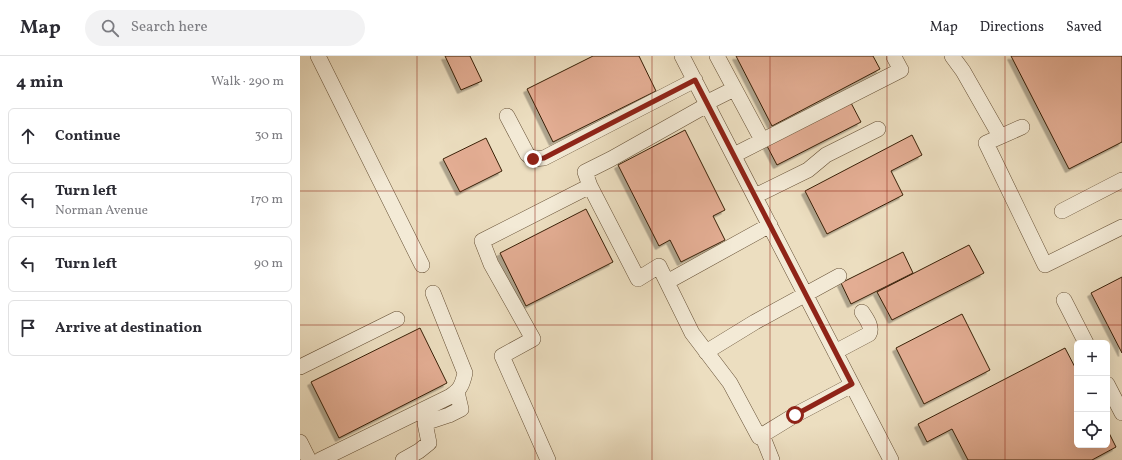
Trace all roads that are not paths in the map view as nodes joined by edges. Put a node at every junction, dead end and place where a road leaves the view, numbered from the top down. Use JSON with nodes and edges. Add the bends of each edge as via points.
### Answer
{"nodes":[{"id":1,"x":318,"y":56,"type":"edge"},
{"id":2,"x":683,"y":56,"type":"edge"},
{"id":3,"x":717,"y":56,"type":"edge"},
{"id":4,"x":952,"y":56,"type":"edge"},
{"id":5,"x":894,"y":57,"type":"dead end"},
{"id":6,"x":695,"y":80,"type":"junction"},
{"id":7,"x":734,"y":89,"type":"junction"},
{"id":8,"x":707,"y":104,"type":"junction"},
{"id":9,"x":507,"y":116,"type":"dead end"},
{"id":10,"x":1022,"y":126,"type":"dead end"},
{"id":11,"x":878,"y":129,"type":"dead end"},
{"id":12,"x":1000,"y":136,"type":"junction"},
{"id":13,"x":762,"y":140,"type":"junction"},
{"id":14,"x":734,"y":155,"type":"junction"},
{"id":15,"x":1122,"y":180,"type":"edge"},
{"id":16,"x":590,"y":186,"type":"junction"},
{"id":17,"x":755,"y":196,"type":"junction"},
{"id":18,"x":1062,"y":211,"type":"dead end"},
{"id":19,"x":770,"y":225,"type":"junction"},
{"id":20,"x":1122,"y":227,"type":"edge"},
{"id":21,"x":422,"y":265,"type":"dead end"},
{"id":22,"x":839,"y":276,"type":"dead end"},
{"id":23,"x":668,"y":282,"type":"junction"},
{"id":24,"x":433,"y":293,"type":"dead end"},
{"id":25,"x":805,"y":294,"type":"junction"},
{"id":26,"x":1064,"y":300,"type":"dead end"},
{"id":27,"x":862,"y":312,"type":"dead end"},
{"id":28,"x":397,"y":319,"type":"dead end"},
{"id":29,"x":1084,"y":340,"type":"edge"},
{"id":30,"x":706,"y":352,"type":"junction"},
{"id":31,"x":835,"y":352,"type":"junction"},
{"id":32,"x":300,"y":368,"type":"edge"},
{"id":33,"x":852,"y":384,"type":"junction"},
{"id":34,"x":1110,"y":390,"type":"edge"},
{"id":35,"x":457,"y":392,"type":"junction"},
{"id":36,"x":1122,"y":413,"type":"edge"},
{"id":37,"x":762,"y":435,"type":"junction"},
{"id":38,"x":300,"y":442,"type":"edge"},
{"id":39,"x":309,"y":460,"type":"edge"},
{"id":40,"x":320,"y":460,"type":"edge"},
{"id":41,"x":403,"y":460,"type":"edge"},
{"id":42,"x":548,"y":460,"type":"edge"},
{"id":43,"x":772,"y":460,"type":"edge"},
{"id":44,"x":891,"y":460,"type":"edge"}],
"edges":[{"from":1,"to":21,"type":"street"},
{"from":2,"to":6,"type":"street"},
{"from":3,"to":7,"type":"street"},
{"from":4,"to":12,"type":"street"},
{"from":5,"to":13,"type":"street","via":[[901,70]]},
{"from":6,"to":8,"type":"street"},
{"from":6,"to":9,"type":"street","via":[[544,158],[533,159],[527,154]]},
{"from":7,"to":8,"type":"street"},
{"from":7,"to":13,"type":"street"},
{"from":8,"to":14,"type":"street"},
{"from":8,"to":16,"type":"street","via":[[585,172]]},
{"from":10,"to":12,"type":"street"},
{"from":11,"to":17,"type":"street","via":[[826,155],[808,170]]},
{"from":12,"to":20,"type":"street","via":[[986,143],[1045,265]]},
{"from":13,"to":14,"type":"street"},
{"from":14,"to":17,"type":"street"},
{"from":15,"to":18,"type":"street"},
{"from":16,"to":23,"type":"street","via":[[638,279],[659,266]]},
{"from":16,"to":42,"type":"street","via":[[482,241],[491,264],[533,339],[502,356]]},
{"from":17,"to":19,"type":"street"},
{"from":19,"to":23,"type":"street"},
{"from":19,"to":25,"type":"street"},
{"from":22,"to":25,"type":"street"},
{"from":23,"to":30,"type":"street","via":[[692,333]]},
{"from":24,"to":35,"type":"street","via":[[465,373]]},
{"from":25,"to":30,"type":"street"},
{"from":25,"to":31,"type":"street"},
{"from":26,"to":29,"type":"street"},
{"from":27,"to":31,"type":"street","via":[[871,328],[869,334]]},
{"from":28,"to":32,"type":"street"},
{"from":30,"to":37,"type":"street","via":[[730,383],[759,437]]},
{"from":31,"to":33,"type":"street"},
{"from":33,"to":37,"type":"street"},
{"from":33,"to":44,"type":"street"},
{"from":34,"to":36,"type":"street"},
{"from":35,"to":40,"type":"street"},
{"from":35,"to":41,"type":"street","via":[[460,409],[425,423],[429,443]]},
{"from":37,"to":43,"type":"street"},
{"from":38,"to":39,"type":"street"}]}
